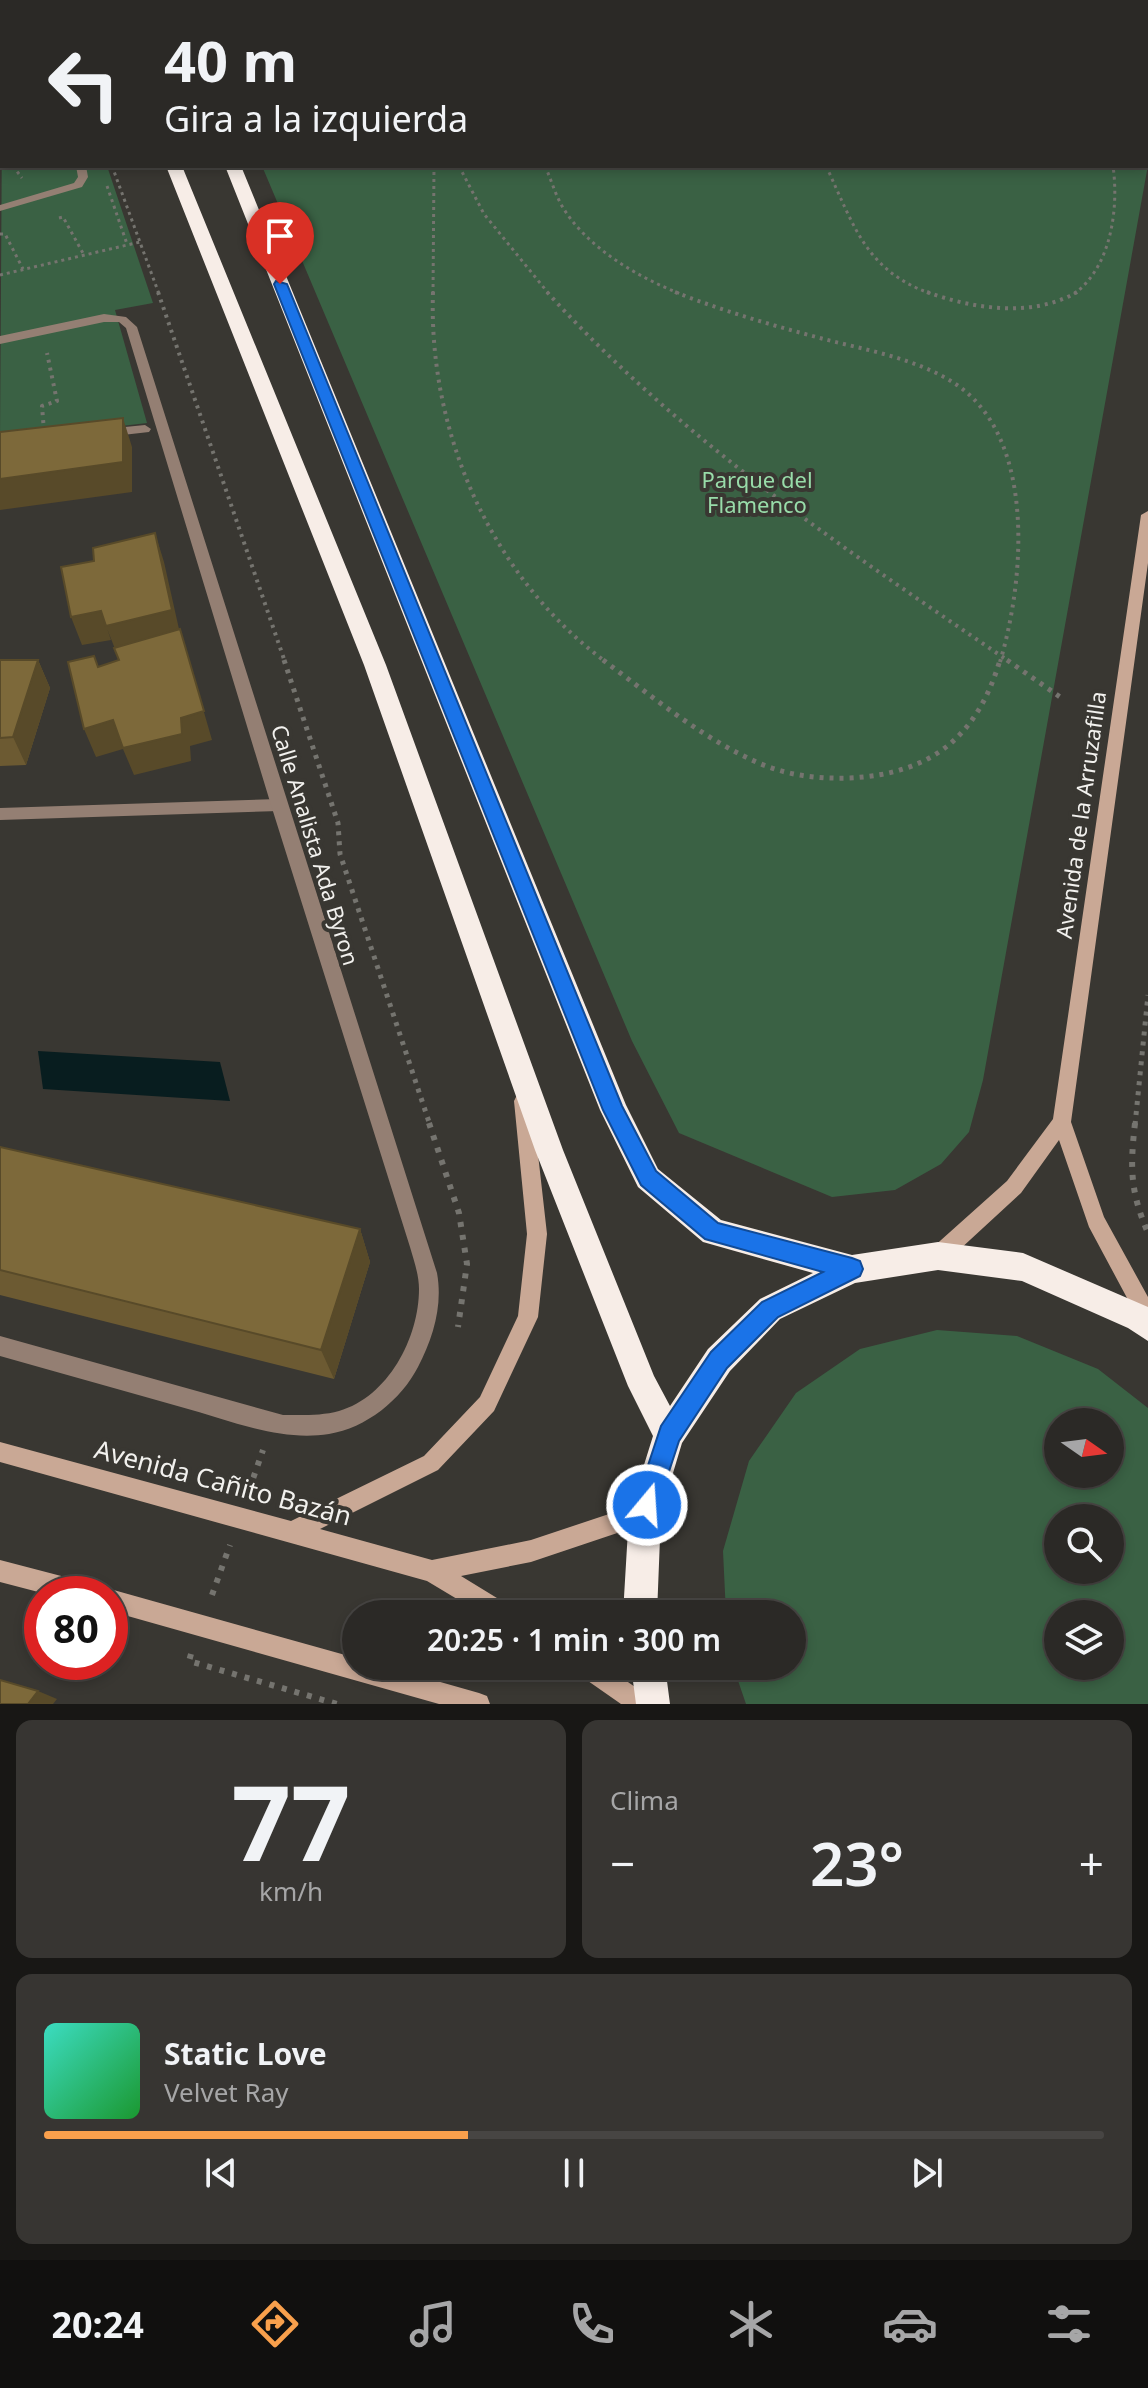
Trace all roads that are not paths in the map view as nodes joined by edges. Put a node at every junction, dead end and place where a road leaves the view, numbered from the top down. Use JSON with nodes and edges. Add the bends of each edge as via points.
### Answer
{"nodes":[{"id":1,"x":81,"y":168,"type":"edge"},
{"id":2,"x":175,"y":168,"type":"edge"},
{"id":3,"x":234,"y":168,"type":"edge"},
{"id":4,"x":0,"y":208,"type":"edge"},
{"id":5,"x":0,"y":340,"type":"edge"},
{"id":6,"x":145,"y":429,"type":"dead end"},
{"id":7,"x":45,"y":440,"type":"edge"},
{"id":8,"x":1148,"y":515,"type":"edge"},
{"id":9,"x":279,"y":805,"type":"junction"},
{"id":10,"x":0,"y":814,"type":"edge"},
{"id":11,"x":519,"y":1064,"type":"junction"},
{"id":12,"x":1062,"y":1122,"type":"junction"},
{"id":13,"x":938,"y":1256,"type":"junction"},
{"id":14,"x":852,"y":1269,"type":"junction"},
{"id":15,"x":1148,"y":1317,"type":"edge"},
{"id":16,"x":1148,"y":1326,"type":"edge"},
{"id":17,"x":0,"y":1346,"type":"edge"},
{"id":18,"x":669,"y":1435,"type":"junction"},
{"id":19,"x":0,"y":1452,"type":"edge"},
{"id":20,"x":645,"y":1513,"type":"junction"},
{"id":21,"x":294,"y":1531,"type":"junction"},
{"id":22,"x":0,"y":1571,"type":"edge"},
{"id":23,"x":432,"y":1571,"type":"junction"},
{"id":24,"x":24,"y":1577,"type":"edge"},
{"id":25,"x":479,"y":1600,"type":"edge"},
{"id":26,"x":641,"y":1600,"type":"edge"},
{"id":27,"x":128,"y":1605,"type":"edge"},
{"id":28,"x":606,"y":1680,"type":"edge"},
{"id":29,"x":650,"y":1680,"type":"edge"},
{"id":30,"x":479,"y":1704,"type":"edge"},
{"id":31,"x":640,"y":1704,"type":"edge"},
{"id":32,"x":653,"y":1704,"type":"edge"}],
"edges":[{"from":1,"to":4,"type":"street","via":[[82,181],[71,189]]},
{"from":2,"to":11,"type":"highway","via":[[375,665]]},
{"from":3,"to":14,"type":"highway","via":[[614,1110],[648,1178],[713,1232]]},
{"from":5,"to":9,"type":"street","name":"Calle Analista Ada Byron","via":[[104,318],[122,319],[131,327]]},
{"from":6,"to":7,"type":"street"},
{"from":8,"to":12,"type":"main road","name":"Avenida de la Arruzafilla"},
{"from":9,"to":10,"type":"street"},
{"from":9,"to":17,"type":"street","name":"Calle Analista Ada Byron","via":[[420,1247],[429,1289],[423,1333],[412,1359],[394,1385],[348,1418],[316,1426],[283,1425]]},
{"from":11,"to":18,"type":"highway","via":[[643,1386]]},
{"from":11,"to":21,"type":"main road","via":[[537,1234],[528,1317],[487,1404],[431,1463]]},
{"from":12,"to":13,"type":"main road","name":"Avenida de la Arruzafilla","via":[[1014,1187]]},
{"from":12,"to":15,"type":"main road","name":"Avenida de la Arruzafilla","via":[[1096,1221]]},
{"from":13,"to":14,"type":"highway"},
{"from":13,"to":16,"type":"highway","via":[[1023,1267]]},
{"from":14,"to":18,"type":"highway","via":[[770,1309],[719,1360]]},
{"from":18,"to":20,"type":"highway"},
{"from":19,"to":21,"type":"main road","name":"Avenida Cañito Bazán"},
{"from":20,"to":23,"type":"main road","name":"Avenida Cañito Bazán","via":[[531,1551]]},
{"from":20,"to":26,"type":"highway"},
{"from":21,"to":23,"type":"main road","name":"Avenida Cañito Bazán"},
{"from":22,"to":24,"type":"main road"},
{"from":23,"to":25,"type":"main road","name":"Avenida Cañito Bazán"},
{"from":27,"to":30,"type":"main road"},
{"from":28,"to":31,"type":"main road"},
{"from":29,"to":32,"type":"highway"}]}
